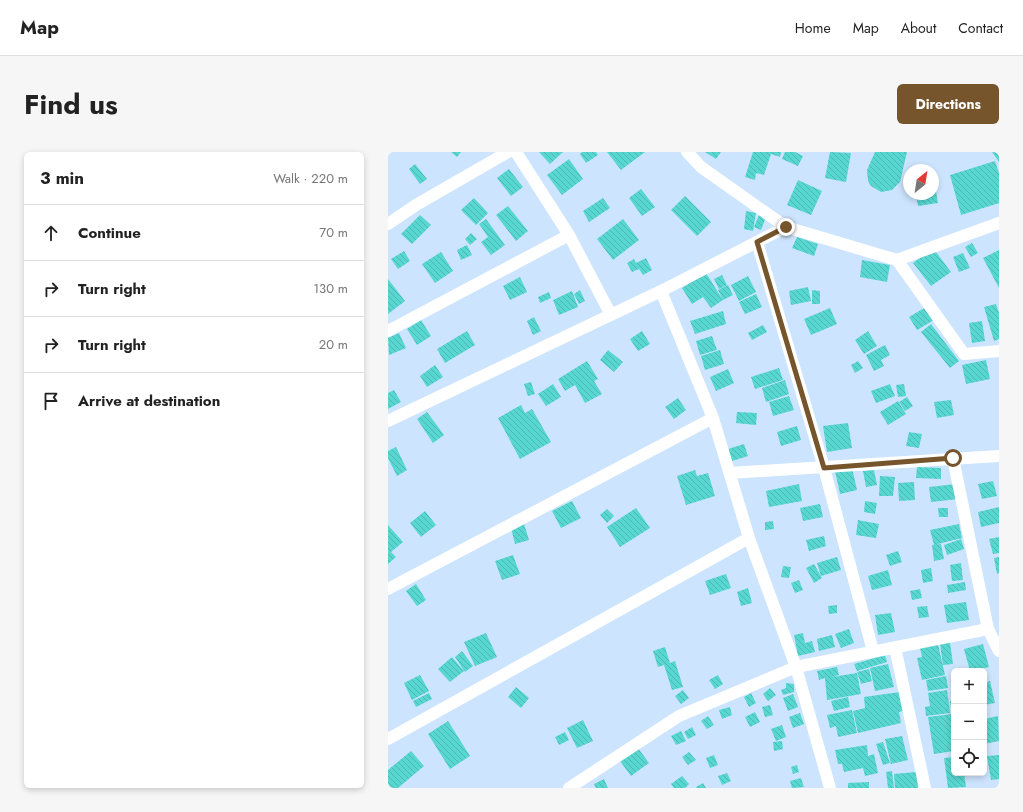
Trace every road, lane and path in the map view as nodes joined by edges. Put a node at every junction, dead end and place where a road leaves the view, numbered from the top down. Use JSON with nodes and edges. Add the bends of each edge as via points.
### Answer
{"nodes":[{"id":1,"x":508,"y":152,"type":"edge"},
{"id":2,"x":516,"y":152,"type":"edge"},
{"id":3,"x":687,"y":152,"type":"edge"},
{"id":4,"x":999,"y":223,"type":"edge"},
{"id":5,"x":388,"y":224,"type":"edge"},
{"id":6,"x":786,"y":227,"type":"junction"},
{"id":7,"x":569,"y":234,"type":"junction"},
{"id":8,"x":757,"y":242,"type":"junction"},
{"id":9,"x":897,"y":260,"type":"junction"},
{"id":10,"x":661,"y":291,"type":"junction"},
{"id":11,"x":611,"y":315,"type":"junction"},
{"id":12,"x":388,"y":331,"type":"edge"},
{"id":13,"x":999,"y":351,"type":"edge"},
{"id":14,"x":713,"y":418,"type":"junction"},
{"id":15,"x":388,"y":421,"type":"edge"},
{"id":16,"x":999,"y":456,"type":"edge"},
{"id":17,"x":953,"y":458,"type":"junction"},
{"id":18,"x":824,"y":468,"type":"junction"},
{"id":19,"x":730,"y":473,"type":"junction"},
{"id":20,"x":749,"y":538,"type":"junction"},
{"id":21,"x":388,"y":589,"type":"edge"},
{"id":22,"x":988,"y":628,"type":"junction"},
{"id":23,"x":895,"y":647,"type":"junction"},
{"id":24,"x":873,"y":651,"type":"junction"},
{"id":25,"x":999,"y":651,"type":"edge"},
{"id":26,"x":796,"y":667,"type":"junction"},
{"id":27,"x":388,"y":739,"type":"edge"},
{"id":28,"x":828,"y":787,"type":"edge"},
{"id":29,"x":569,"y":788,"type":"edge"},
{"id":30,"x":925,"y":788,"type":"edge"}],
"edges":[{"from":1,"to":5,"type":"street"},
{"from":2,"to":7,"type":"street"},
{"from":3,"to":6,"type":"street","via":[[701,167]]},
{"from":4,"to":9,"type":"street"},
{"from":6,"to":8,"type":"street"},
{"from":6,"to":9,"type":"street"},
{"from":7,"to":11,"type":"street"},
{"from":7,"to":12,"type":"street"},
{"from":8,"to":10,"type":"street"},
{"from":8,"to":18,"type":"street"},
{"from":9,"to":13,"type":"street","via":[[964,354]]},
{"from":10,"to":11,"type":"street"},
{"from":10,"to":14,"type":"street"},
{"from":11,"to":15,"type":"street"},
{"from":14,"to":19,"type":"street"},
{"from":14,"to":21,"type":"street"},
{"from":16,"to":17,"type":"street"},
{"from":17,"to":18,"type":"street"},
{"from":17,"to":22,"type":"street"},
{"from":18,"to":19,"type":"street"},
{"from":18,"to":24,"type":"street"},
{"from":19,"to":20,"type":"street"},
{"from":20,"to":26,"type":"street"},
{"from":20,"to":27,"type":"street"},
{"from":22,"to":23,"type":"street"},
{"from":22,"to":25,"type":"street"},
{"from":23,"to":24,"type":"street"},
{"from":23,"to":30,"type":"street"},
{"from":24,"to":26,"type":"street"},
{"from":26,"to":28,"type":"street"},
{"from":26,"to":29,"type":"street","via":[[679,716]]}]}
